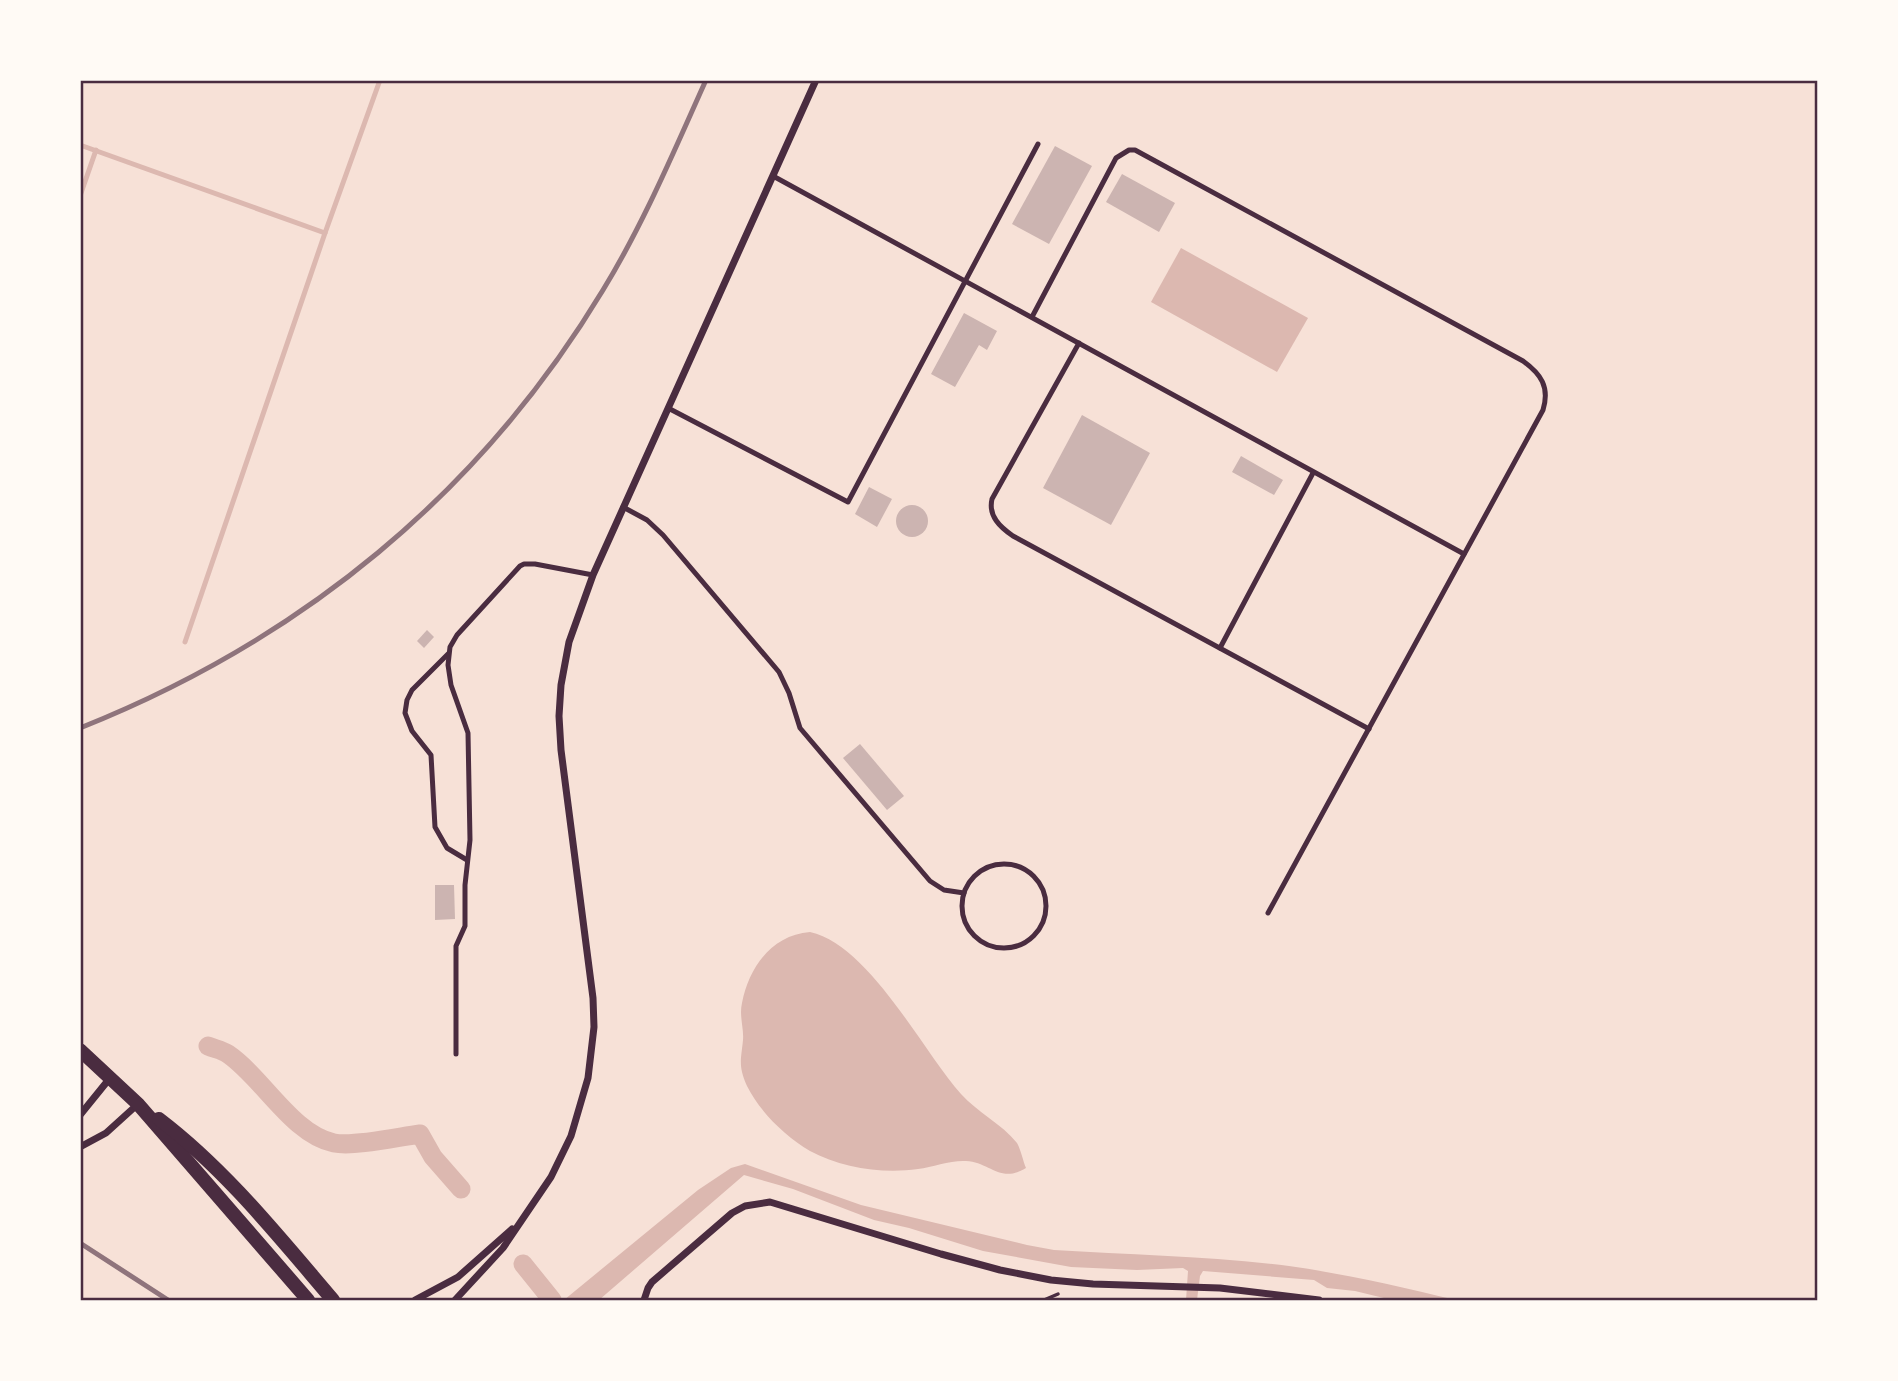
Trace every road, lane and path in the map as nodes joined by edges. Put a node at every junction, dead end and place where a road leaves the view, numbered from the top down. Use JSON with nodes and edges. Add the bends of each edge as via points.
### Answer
{"nodes":[{"id":1,"x":816,"y":80,"type":"edge"},
{"id":2,"x":1038,"y":144,"type":"dead end"},
{"id":3,"x":773,"y":176,"type":"junction"},
{"id":4,"x":965,"y":280,"type":"junction"},
{"id":5,"x":1032,"y":317,"type":"junction"},
{"id":6,"x":1079,"y":343,"type":"junction"},
{"id":7,"x":668,"y":408,"type":"junction"},
{"id":8,"x":1313,"y":473,"type":"junction"},
{"id":9,"x":623,"y":507,"type":"junction"},
{"id":10,"x":1464,"y":554,"type":"junction"},
{"id":11,"x":593,"y":575,"type":"junction"},
{"id":12,"x":1220,"y":648,"type":"junction"},
{"id":13,"x":449,"y":653,"type":"junction"},
{"id":14,"x":1369,"y":729,"type":"junction"},
{"id":15,"x":467,"y":860,"type":"junction"},
{"id":16,"x":964,"y":894,"type":"junction"},
{"id":17,"x":1268,"y":913,"type":"dead end"},
{"id":18,"x":80,"y":1050,"type":"edge"},
{"id":19,"x":456,"y":1054,"type":"dead end"},
{"id":20,"x":110,"y":1077,"type":"junction"},
{"id":21,"x":138,"y":1104,"type":"junction"},
{"id":22,"x":80,"y":1115,"type":"edge"},
{"id":23,"x":80,"y":1147,"type":"edge"},
{"id":24,"x":530,"y":1210,"type":"junction"},
{"id":25,"x":308,"y":1300,"type":"edge"},
{"id":26,"x":333,"y":1300,"type":"edge"},
{"id":27,"x":415,"y":1300,"type":"edge"},
{"id":28,"x":456,"y":1300,"type":"edge"},
{"id":29,"x":644,"y":1300,"type":"edge"},
{"id":30,"x":1320,"y":1300,"type":"edge"}],
"edges":[{"from":1,"to":3,"type":"street"},
{"from":2,"to":4,"type":"lane"},
{"from":3,"to":4,"type":"lane"},
{"from":3,"to":7,"type":"street"},
{"from":4,"to":5,"type":"lane"},
{"from":4,"to":7,"type":"lane","via":[[848,502]]},
{"from":5,"to":6,"type":"lane"},
{"from":5,"to":10,"type":"lane","via":[[1116,158],[1135,150],[1474,334],[1531,367],[1543,381],[1546,395]]},
{"from":6,"to":8,"type":"lane"},
{"from":6,"to":12,"type":"lane","via":[[992,499],[994,517],[1004,531]]},
{"from":7,"to":9,"type":"street"},
{"from":8,"to":10,"type":"lane"},
{"from":8,"to":12,"type":"lane"},
{"from":9,"to":11,"type":"street"},
{"from":9,"to":16,"type":"lane","via":[[663,535],[775,667],[787,686],[800,727],[930,881]]},
{"from":10,"to":14,"type":"lane"},
{"from":11,"to":13,"type":"lane","via":[[535,564],[520,566],[457,635]]},
{"from":11,"to":24,"type":"street","via":[[569,642],[559,716],[590,974],[592,1051],[566,1150]]},
{"from":12,"to":14,"type":"lane"},
{"from":13,"to":15,"type":"lane","via":[[450,680],[468,739]]},
{"from":13,"to":15,"type":"lane","via":[[412,690],[405,713],[412,731],[431,755],[435,827],[447,848]]},
{"from":14,"to":17,"type":"lane"},
{"from":15,"to":19,"type":"lane","via":[[465,926],[456,946]]},
{"from":16,"to":16,"type":"lane","via":[[968,927],[995,947],[1009,947],[1034,936],[1044,918],[1043,891],[1020,867],[986,868],[970,881]]},
{"from":18,"to":20,"type":"main road"},
{"from":20,"to":21,"type":"main road"},
{"from":20,"to":22,"type":"street"},
{"from":21,"to":23,"type":"street","via":[[106,1133]]},
{"from":21,"to":25,"type":"main road"},
{"from":21,"to":26,"type":"main road","via":[[182,1137],[235,1188]]},
{"from":24,"to":27,"type":"street","via":[[451,1282]]},
{"from":24,"to":28,"type":"street"},
{"from":29,"to":30,"type":"street","via":[[652,1282],[732,1213],[770,1202],[1020,1274],[1093,1284],[1204,1288]]}]}
